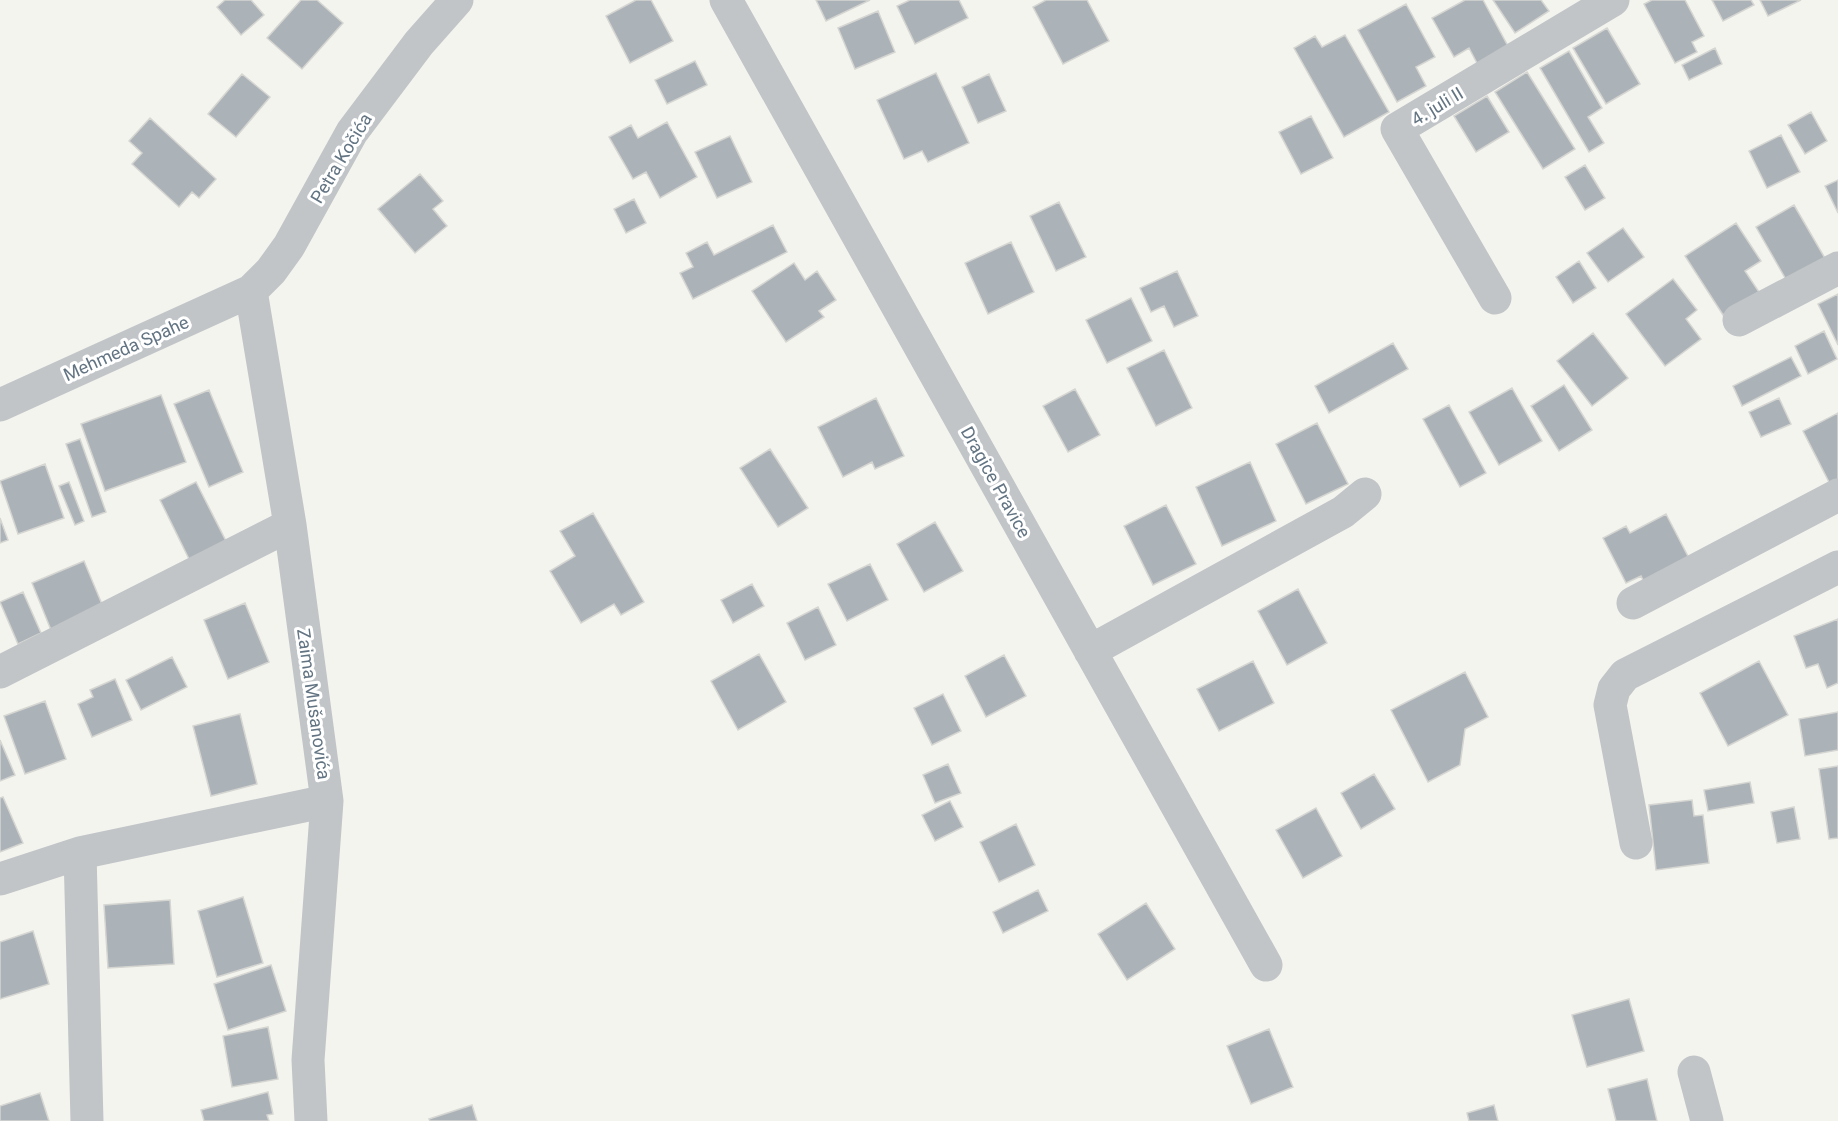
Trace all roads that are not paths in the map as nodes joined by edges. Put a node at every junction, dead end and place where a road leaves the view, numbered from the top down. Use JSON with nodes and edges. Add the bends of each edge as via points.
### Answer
{"nodes":[{"id":1,"x":457,"y":0,"type":"edge"},
{"id":2,"x":726,"y":0,"type":"edge"},
{"id":3,"x":1613,"y":0,"type":"edge"},
{"id":4,"x":1838,"y":268,"type":"edge"},
{"id":5,"x":251,"y":291,"type":"junction"},
{"id":6,"x":1495,"y":298,"type":"dead end"},
{"id":7,"x":1739,"y":320,"type":"dead end"},
{"id":8,"x":0,"y":405,"type":"edge"},
{"id":9,"x":1365,"y":494,"type":"dead end"},
{"id":10,"x":1838,"y":495,"type":"edge"},
{"id":11,"x":290,"y":525,"type":"junction"},
{"id":12,"x":1838,"y":567,"type":"edge"},
{"id":13,"x":1633,"y":603,"type":"dead end"},
{"id":14,"x":1090,"y":651,"type":"junction"},
{"id":15,"x":0,"y":672,"type":"edge"},
{"id":16,"x":327,"y":801,"type":"junction"},
{"id":17,"x":1636,"y":843,"type":"dead end"},
{"id":18,"x":80,"y":853,"type":"junction"},
{"id":19,"x":0,"y":879,"type":"edge"},
{"id":20,"x":1266,"y":965,"type":"dead end"},
{"id":21,"x":1694,"y":1072,"type":"dead end"},
{"id":22,"x":87,"y":1121,"type":"edge"},
{"id":23,"x":311,"y":1121,"type":"edge"},
{"id":24,"x":1707,"y":1121,"type":"edge"}],
"edges":[{"from":1,"to":5,"type":"street","name":"Petra Kočića","via":[[352,132],[290,246]]},
{"from":2,"to":14,"type":"street","name":"Dragice Pravice"},
{"from":3,"to":6,"type":"street","name":"4. juli II","via":[[1397,129]]},
{"from":4,"to":7,"type":"street"},
{"from":5,"to":8,"type":"street","name":"Mehmeda Spahe"},
{"from":5,"to":11,"type":"street","name":"Zaima Mušanovića"},
{"from":9,"to":14,"type":"street","via":[[1343,512]]},
{"from":10,"to":13,"type":"street"},
{"from":11,"to":15,"type":"street"},
{"from":11,"to":16,"type":"street","name":"Zaima Mušanovića"},
{"from":12,"to":17,"type":"street","via":[[1625,675],[1614,688],[1610,705]]},
{"from":14,"to":20,"type":"street","name":"Dragice Pravice"},
{"from":16,"to":18,"type":"street"},
{"from":16,"to":23,"type":"street","name":"Zaima Mušanovića","via":[[308,1060]]},
{"from":18,"to":19,"type":"street"},
{"from":18,"to":22,"type":"street"},
{"from":21,"to":24,"type":"street"}]}
